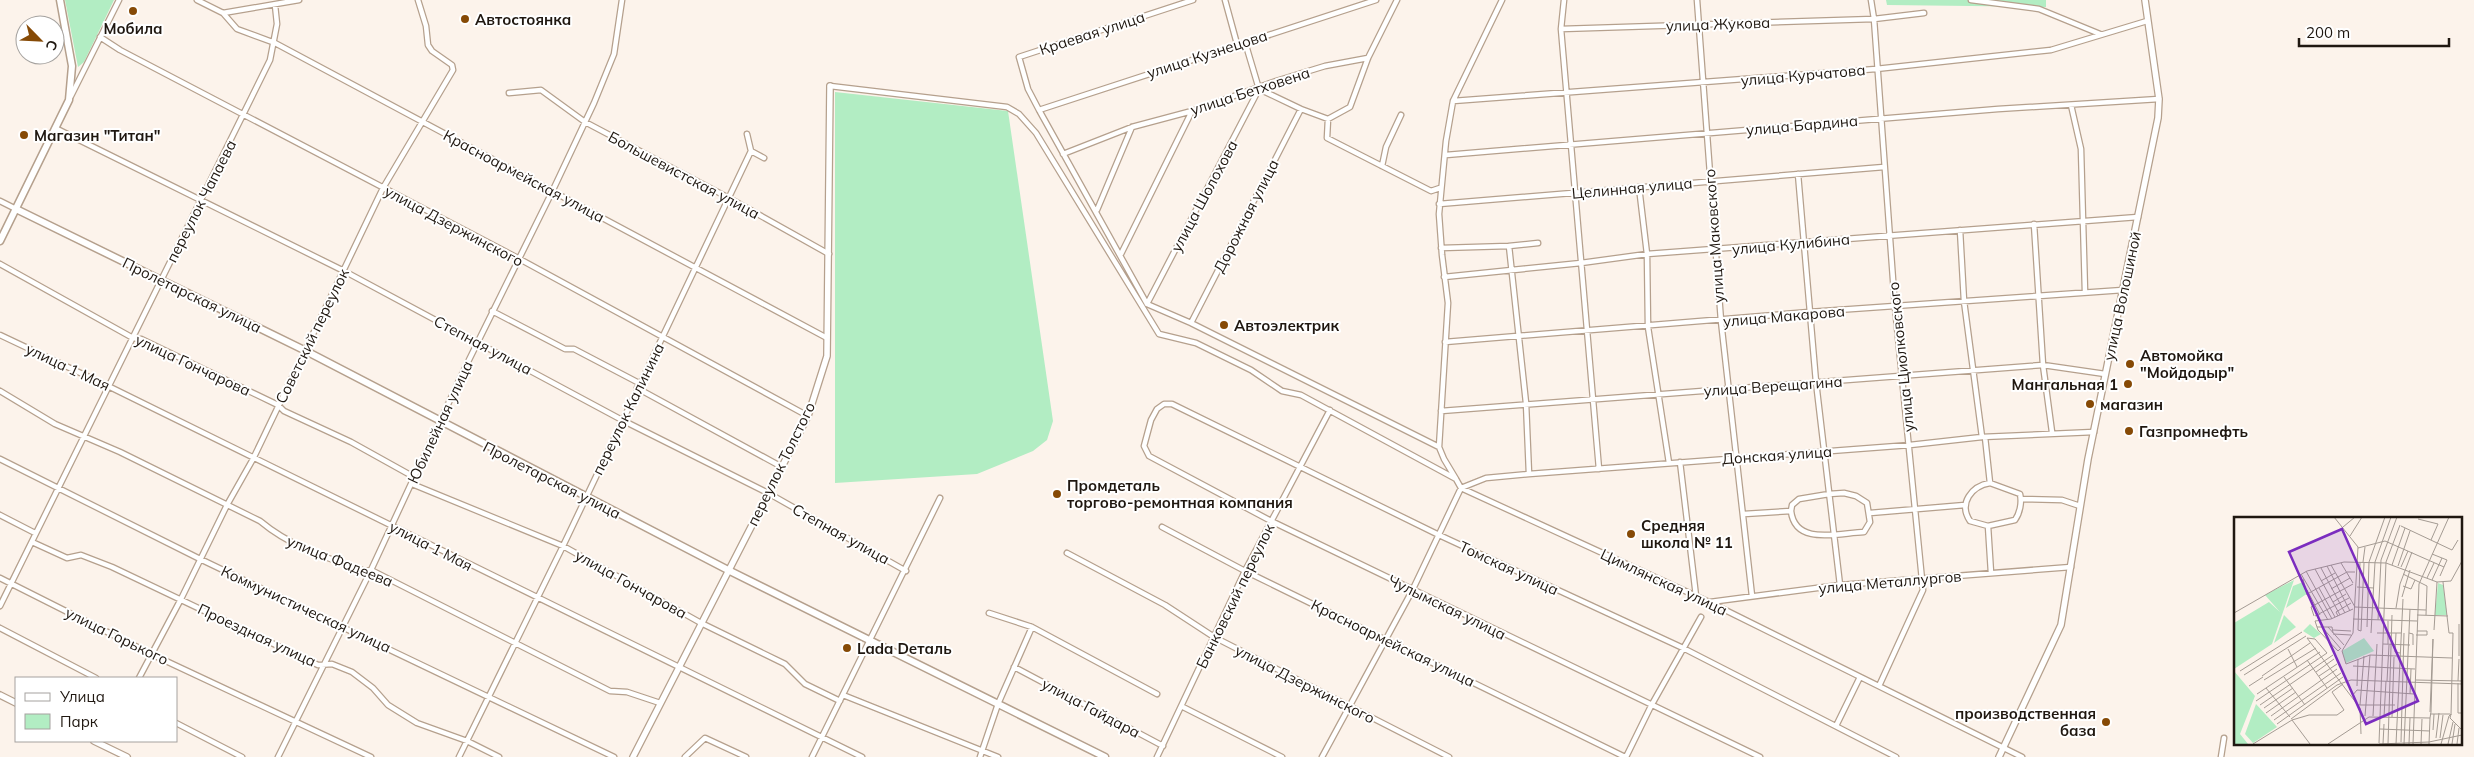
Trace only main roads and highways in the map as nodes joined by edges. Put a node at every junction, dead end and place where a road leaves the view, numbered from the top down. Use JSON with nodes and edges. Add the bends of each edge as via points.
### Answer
{"nodes":[{"id":1,"x":60,"y":0,"type":"edge"},
{"id":2,"x":16,"y":209,"type":"junction"},
{"id":3,"x":0,"y":241,"type":"edge"},
{"id":4,"x":1105,"y":757,"type":"edge"}],
"edges":[{"from":1,"to":2,"type":"main road","via":[[72,66],[69,100]]},
{"from":2,"to":3,"type":"main road"},
{"from":2,"to":4,"type":"main road","name":"Пролетарская улица","via":[[304,350],[728,570]]}]}
